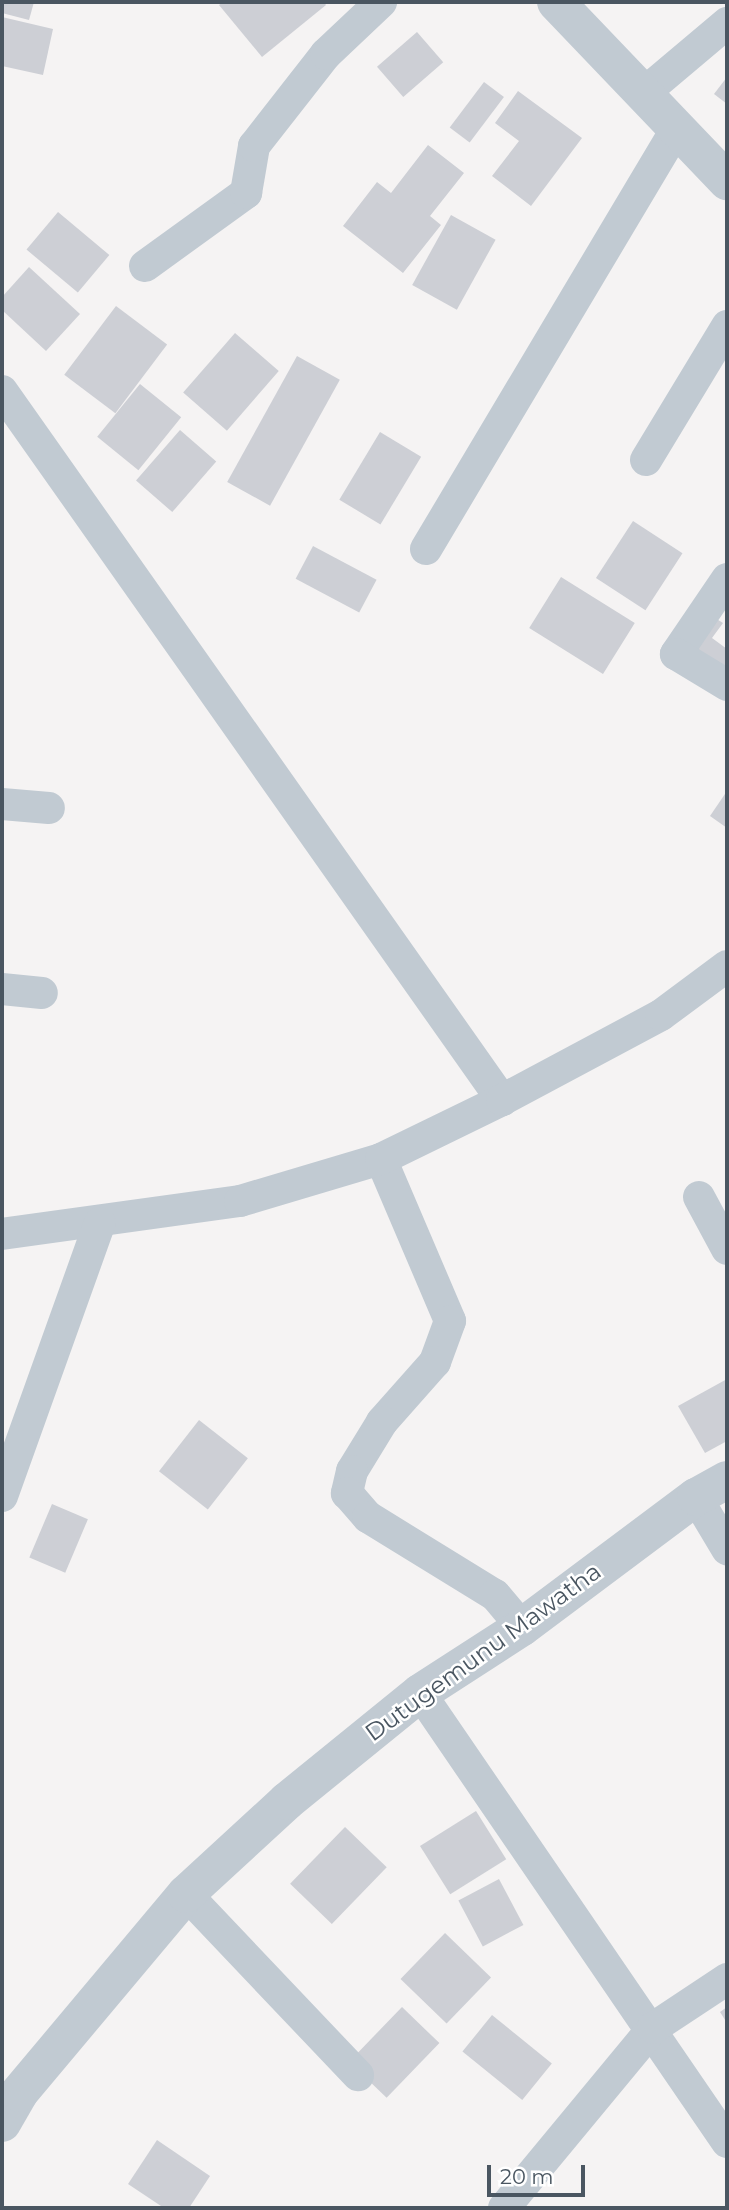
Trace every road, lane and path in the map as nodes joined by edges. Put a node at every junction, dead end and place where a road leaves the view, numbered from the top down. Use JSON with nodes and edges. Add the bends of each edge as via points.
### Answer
{"nodes":[{"id":1,"x":381,"y":2,"type":"edge"},
{"id":2,"x":556,"y":2,"type":"edge"},
{"id":3,"x":727,"y":23,"type":"edge"},
{"id":4,"x":644,"y":93,"type":"junction"},
{"id":5,"x":677,"y":128,"type":"junction"},
{"id":6,"x":727,"y":181,"type":"edge"},
{"id":7,"x":145,"y":266,"type":"dead end"},
{"id":8,"x":727,"y":326,"type":"edge"},
{"id":9,"x":7,"y":409,"type":"edge"},
{"id":10,"x":646,"y":460,"type":"dead end"},
{"id":11,"x":426,"y":549,"type":"dead end"},
{"id":12,"x":727,"y":579,"type":"edge"},
{"id":13,"x":727,"y":685,"type":"edge"},
{"id":14,"x":2,"y":804,"type":"edge"},
{"id":15,"x":49,"y":808,"type":"dead end"},
{"id":16,"x":727,"y":967,"type":"edge"},
{"id":17,"x":2,"y":989,"type":"edge"},
{"id":18,"x":42,"y":993,"type":"dead end"},
{"id":19,"x":502,"y":1101,"type":"junction"},
{"id":20,"x":381,"y":1158,"type":"junction"},
{"id":21,"x":699,"y":1197,"type":"dead end"},
{"id":22,"x":100,"y":1223,"type":"junction"},
{"id":23,"x":2,"y":1234,"type":"edge"},
{"id":24,"x":727,"y":1249,"type":"edge"},
{"id":25,"x":712,"y":1488,"type":"edge"},
{"id":26,"x":2,"y":1496,"type":"edge"},
{"id":27,"x":727,"y":1549,"type":"edge"},
{"id":28,"x":522,"y":1627,"type":"junction"},
{"id":29,"x":420,"y":1693,"type":"junction"},
{"id":30,"x":186,"y":1895,"type":"junction"},
{"id":31,"x":727,"y":1979,"type":"edge"},
{"id":32,"x":653,"y":2028,"type":"junction"},
{"id":33,"x":358,"y":2075,"type":"dead end"},
{"id":34,"x":8,"y":2101,"type":"edge"},
{"id":35,"x":727,"y":2142,"type":"edge"},
{"id":36,"x":505,"y":2208,"type":"edge"}],
"edges":[{"from":1,"to":7,"type":"street","via":[[326,54],[254,146],[246,193]]},
{"from":2,"to":4,"type":"street"},
{"from":3,"to":4,"type":"street"},
{"from":4,"to":5,"type":"street"},
{"from":5,"to":6,"type":"street"},
{"from":5,"to":11,"type":"street"},
{"from":8,"to":10,"type":"street"},
{"from":9,"to":19,"type":"street"},
{"from":12,"to":13,"type":"street","via":[[676,654]]},
{"from":14,"to":15,"type":"street"},
{"from":16,"to":19,"type":"street","via":[[661,1015]]},
{"from":17,"to":18,"type":"street"},
{"from":19,"to":20,"type":"street"},
{"from":20,"to":22,"type":"street","via":[[240,1201]]},
{"from":20,"to":28,"type":"street","via":[[450,1321],[435,1362],[382,1422],[352,1471],[347,1493],[368,1517],[495,1595]]},
{"from":21,"to":24,"type":"street"},
{"from":22,"to":23,"type":"street"},
{"from":22,"to":26,"type":"street"},
{"from":25,"to":27,"type":"street"},
{"from":25,"to":28,"type":"street","name":"Dutugemunu Mawatha"},
{"from":28,"to":29,"type":"street","name":"Dutugemunu Mawatha"},
{"from":29,"to":30,"type":"street","name":"Dutugemunu Mawatha","via":[[287,1801]]},
{"from":29,"to":32,"type":"street"},
{"from":30,"to":33,"type":"street"},
{"from":30,"to":34,"type":"street","name":"Dutugemunu Mawatha"},
{"from":31,"to":32,"type":"street"},
{"from":32,"to":35,"type":"street"},
{"from":32,"to":36,"type":"street"}]}
